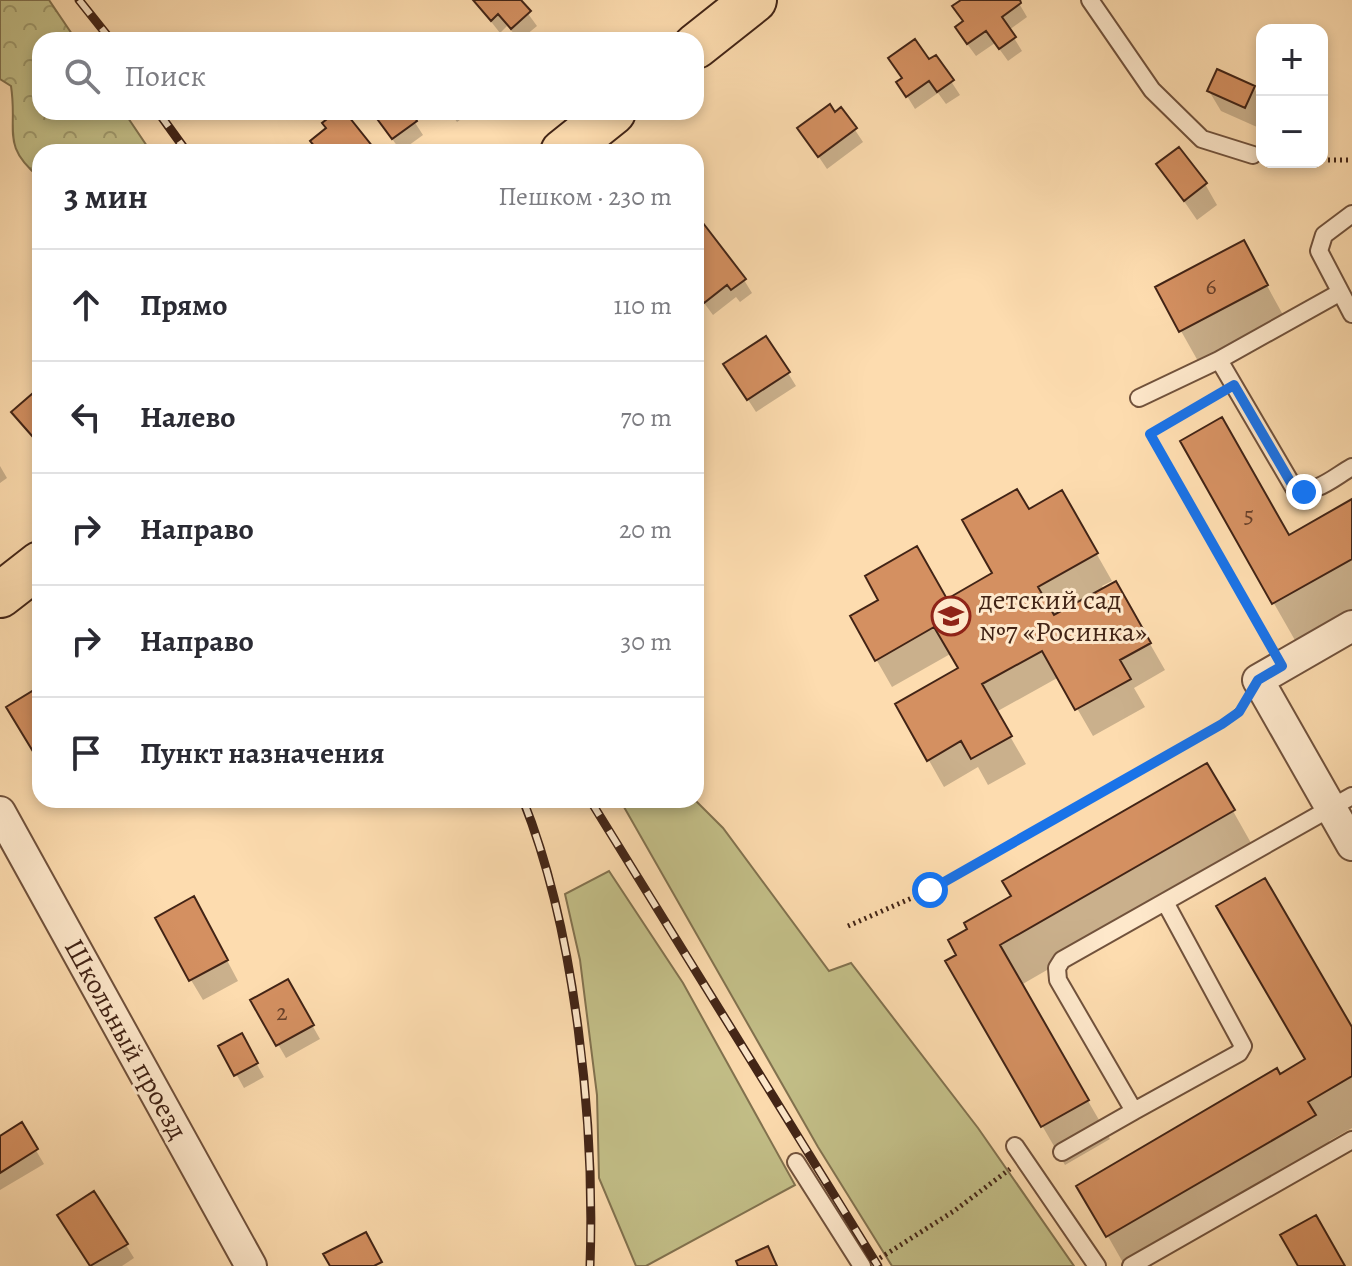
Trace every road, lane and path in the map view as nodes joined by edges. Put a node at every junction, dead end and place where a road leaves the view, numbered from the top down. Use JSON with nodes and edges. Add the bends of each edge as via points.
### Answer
{"nodes":[{"id":1,"x":754,"y":0,"type":"edge"},
{"id":2,"x":1090,"y":0,"type":"edge"},
{"id":3,"x":704,"y":40,"type":"edge"},
{"id":4,"x":603,"y":120,"type":"edge"},
{"id":5,"x":573,"y":144,"type":"edge"},
{"id":6,"x":1253,"y":155,"type":"dead end"},
{"id":7,"x":1328,"y":160,"type":"edge"},
{"id":8,"x":1352,"y":160,"type":"edge"},
{"id":9,"x":1352,"y":214,"type":"edge"},
{"id":10,"x":1339,"y":293,"type":"junction"},
{"id":11,"x":1352,"y":314,"type":"edge"},
{"id":12,"x":1219,"y":360,"type":"junction"},
{"id":13,"x":1234,"y":385,"type":"junction"},
{"id":14,"x":1139,"y":398,"type":"dead end"},
{"id":15,"x":1352,"y":467,"type":"edge"},
{"id":16,"x":32,"y":570,"type":"edge"},
{"id":17,"x":0,"y":595,"type":"edge"},
{"id":18,"x":1352,"y":626,"type":"edge"},
{"id":19,"x":1270,"y":673,"type":"junction"},
{"id":20,"x":1342,"y":802,"type":"edge"},
{"id":21,"x":0,"y":812,"type":"edge"},
{"id":22,"x":1352,"y":845,"type":"edge"},
{"id":23,"x":1165,"y":902,"type":"junction"},
{"id":24,"x":848,"y":926,"type":"dead end"},
{"id":25,"x":1134,"y":1111,"type":"junction"},
{"id":26,"x":1352,"y":1140,"type":"edge"},
{"id":27,"x":1019,"y":1152,"type":"joint"},
{"id":28,"x":1062,"y":1152,"type":"dead end"},
{"id":29,"x":796,"y":1162,"type":"dead end"},
{"id":30,"x":868,"y":1264,"type":"edge"},
{"id":31,"x":251,"y":1266,"type":"edge"},
{"id":32,"x":1097,"y":1266,"type":"edge"},
{"id":33,"x":1131,"y":1266,"type":"edge"}],
"edges":[{"from":1,"to":3,"type":"main road"},
{"from":2,"to":6,"type":"lane","via":[[1152,90],[1202,139]]},
{"from":4,"to":5,"type":"main road"},
{"from":7,"to":8,"type":"path"},
{"from":9,"to":10,"type":"lane","via":[[1324,235],[1319,251]]},
{"from":10,"to":11,"type":"lane"},
{"from":10,"to":12,"type":"lane"},
{"from":12,"to":13,"type":"lane"},
{"from":12,"to":14,"type":"lane"},
{"from":13,"to":15,"type":"lane","via":[[1294,488],[1314,489]]},
{"from":13,"to":19,"type":"path","via":[[1150,434]]},
{"from":16,"to":17,"type":"main road"},
{"from":18,"to":19,"type":"street"},
{"from":19,"to":20,"type":"street"},
{"from":19,"to":24,"type":"path","via":[[1239,712],[1222,724],[930,890]]},
{"from":20,"to":22,"type":"street"},
{"from":20,"to":23,"type":"lane"},
{"from":21,"to":31,"type":"street","name":"Школьный проезд"},
{"from":23,"to":25,"type":"lane","via":[[1062,960],[1057,968],[1058,980]]},
{"from":23,"to":25,"type":"lane","via":[[1243,1046]]},
{"from":25,"to":28,"type":"lane"},
{"from":26,"to":33,"type":"lane"},
{"from":27,"to":30,"type":"path","via":[[954,1211]]},
{"from":27,"to":32,"type":"lane"},
{"from":29,"to":30,"type":"lane"}]}
